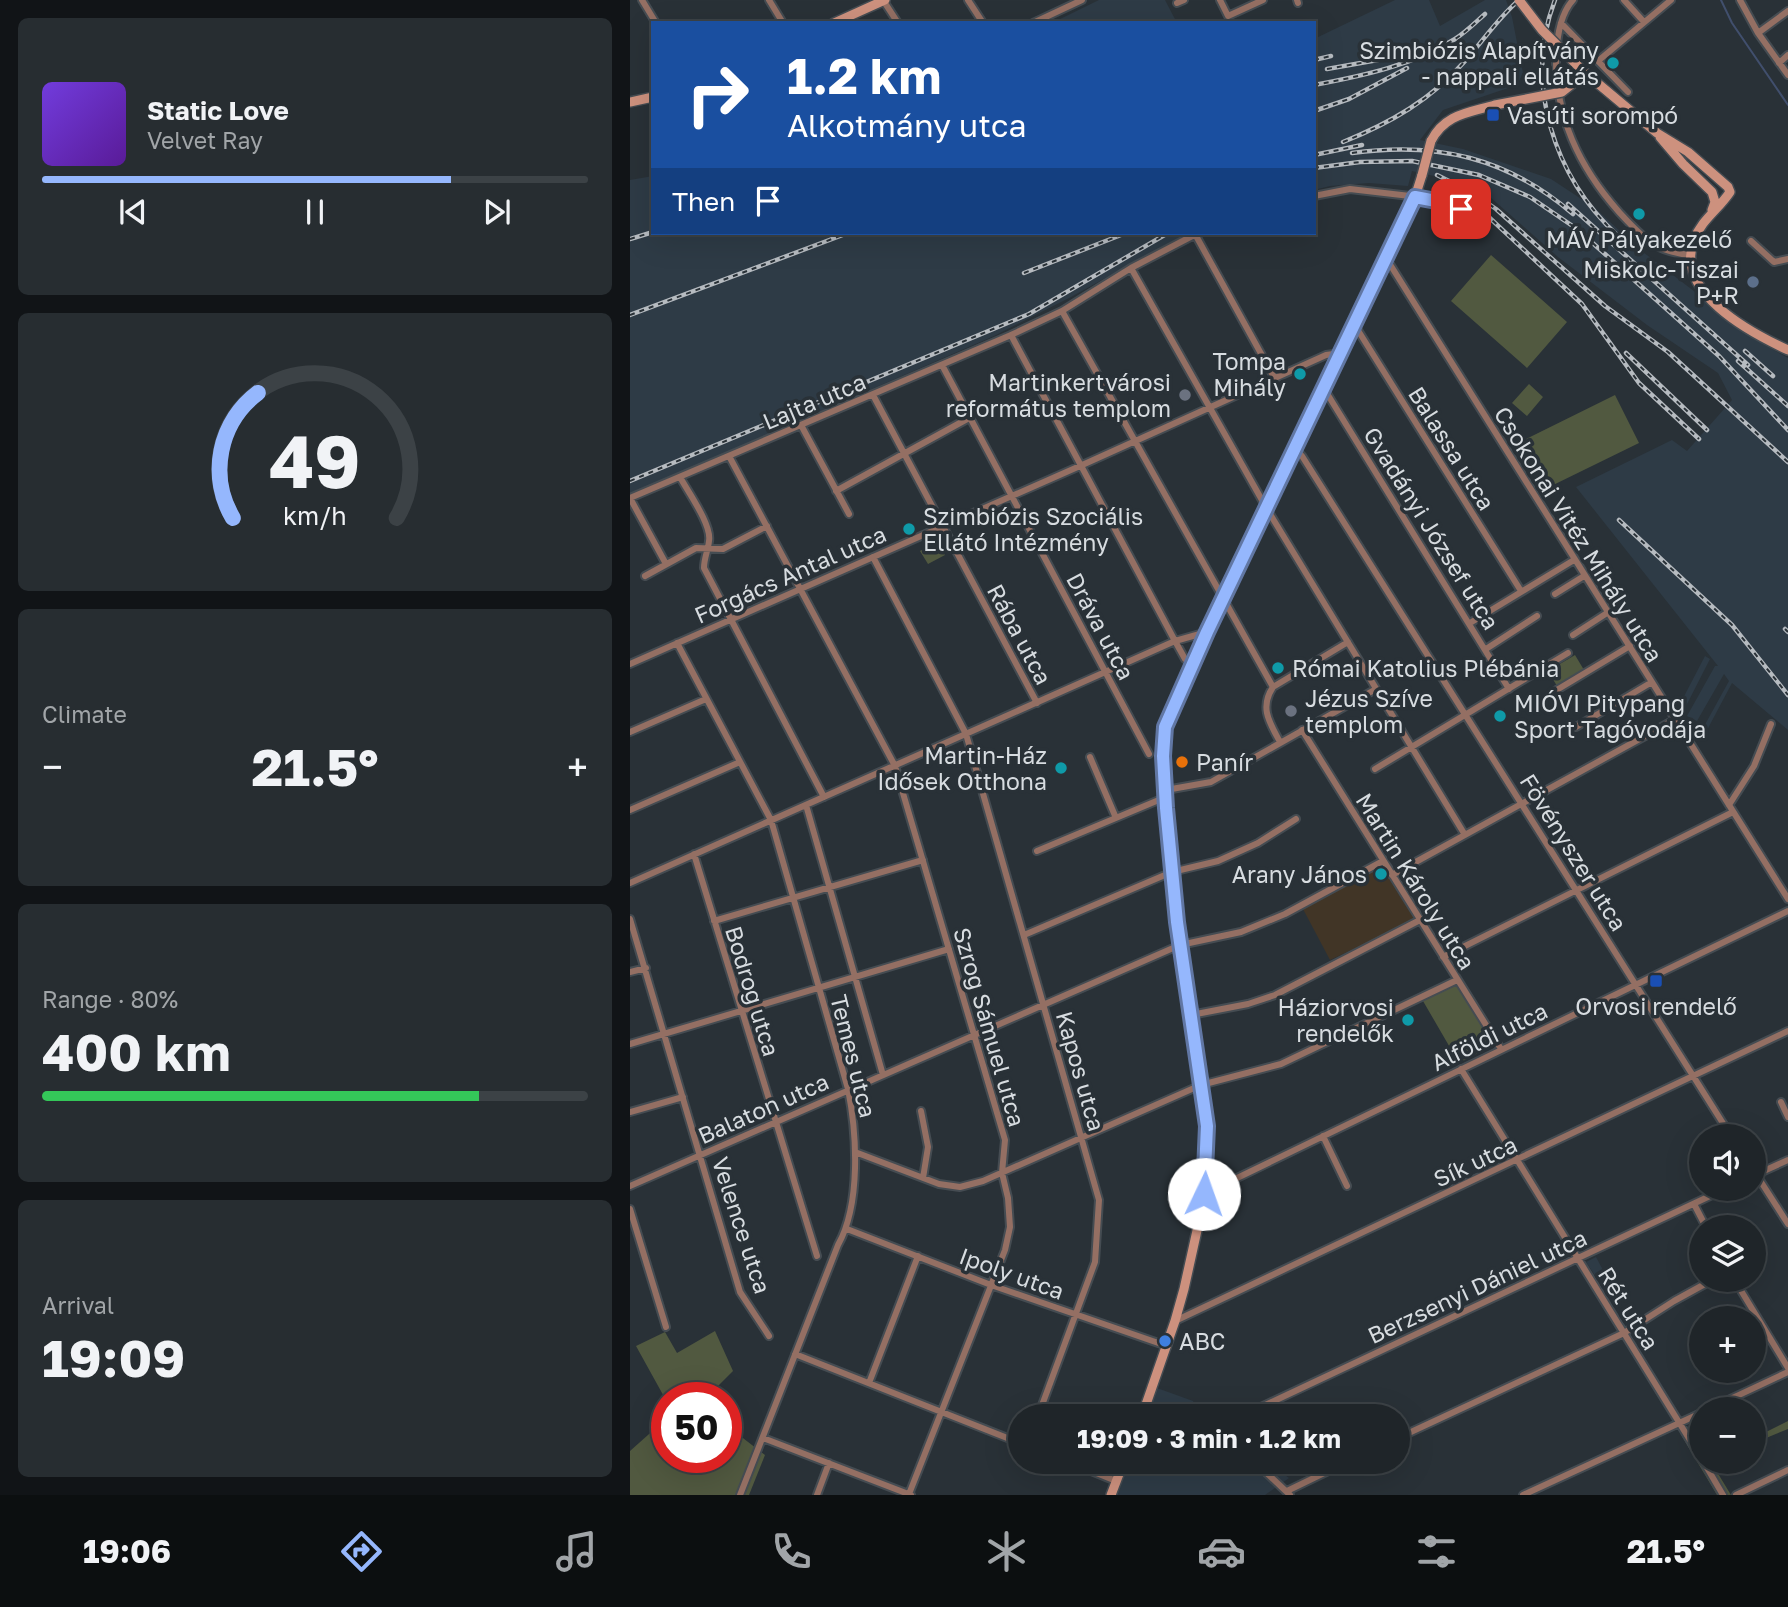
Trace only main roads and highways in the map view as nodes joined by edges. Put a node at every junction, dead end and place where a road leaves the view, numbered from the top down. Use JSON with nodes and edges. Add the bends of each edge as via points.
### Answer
{"nodes":[{"id":1,"x":883,"y":0,"type":"edge"},
{"id":2,"x":1519,"y":0,"type":"edge"},
{"id":3,"x":838,"y":21,"type":"edge"},
{"id":4,"x":1583,"y":71,"type":"junction"},
{"id":5,"x":651,"y":97,"type":"edge"},
{"id":6,"x":630,"y":102,"type":"edge"},
{"id":7,"x":1657,"y":133,"type":"junction"},
{"id":8,"x":1711,"y":213,"type":"junction"},
{"id":9,"x":1788,"y":350,"type":"edge"},
{"id":10,"x":1146,"y":1404,"type":"edge"},
{"id":11,"x":1119,"y":1474,"type":"edge"},
{"id":12,"x":1111,"y":1495,"type":"edge"}],
"edges":[{"from":1,"to":3,"type":"main road"},
{"from":2,"to":4,"type":"main road","bridge":true},
{"from":4,"to":7,"type":"main road"},
{"from":4,"to":10,"type":"main road","bridge":true,"via":[[1562,92],[1495,105],[1445,121],[1438,128],[1415,197],[1165,727],[1172,872],[1207,1126],[1204,1194],[1175,1321]]},
{"from":5,"to":6,"type":"main road"},
{"from":7,"to":8,"type":"main road","via":[[1712,192]]},
{"from":7,"to":8,"type":"main road","via":[[1688,152],[1730,191]]},
{"from":8,"to":9,"type":"main road","via":[[1695,235],[1691,255],[1696,283],[1710,301]]},
{"from":11,"to":12,"type":"main road"}]}
